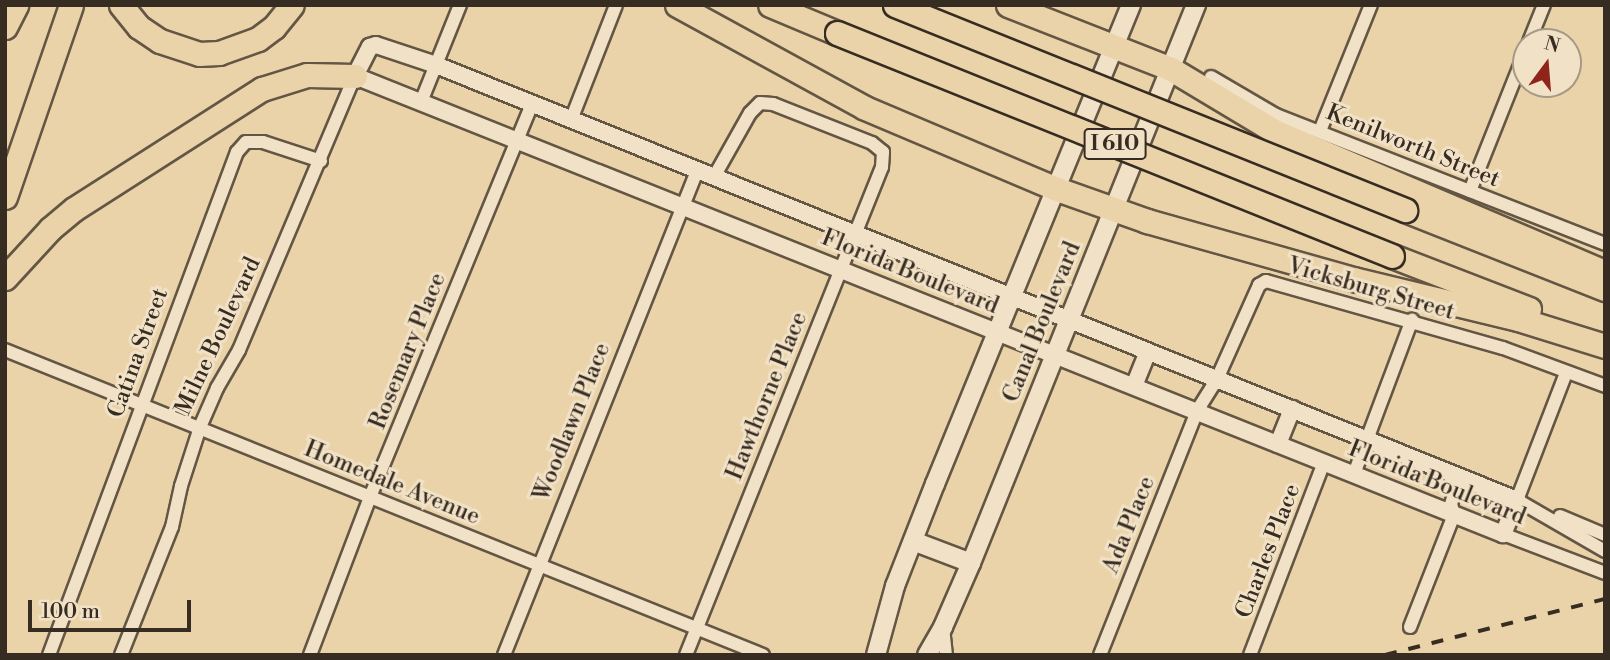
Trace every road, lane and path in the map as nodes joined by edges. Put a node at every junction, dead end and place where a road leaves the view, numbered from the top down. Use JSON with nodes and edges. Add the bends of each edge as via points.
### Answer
{"nodes":[{"id":1,"x":16,"y":5,"type":"edge"},
{"id":2,"x":121,"y":5,"type":"edge"},
{"id":3,"x":292,"y":5,"type":"edge"},
{"id":4,"x":460,"y":5,"type":"edge"},
{"id":5,"x":616,"y":5,"type":"edge"},
{"id":6,"x":677,"y":5,"type":"edge"},
{"id":7,"x":895,"y":5,"type":"edge"},
{"id":8,"x":1008,"y":5,"type":"edge"},
{"id":9,"x":1131,"y":5,"type":"edge"},
{"id":10,"x":1196,"y":5,"type":"edge"},
{"id":11,"x":1371,"y":5,"type":"edge"},
{"id":12,"x":1544,"y":5,"type":"edge"},
{"id":13,"x":70,"y":6,"type":"edge"},
{"id":14,"x":773,"y":7,"type":"edge"},
{"id":15,"x":5,"y":27,"type":"edge"},
{"id":16,"x":1535,"y":28,"type":"edge"},
{"id":17,"x":376,"y":44,"type":"joint"},
{"id":18,"x":1114,"y":49,"type":"junction"},
{"id":19,"x":436,"y":65,"type":"junction"},
{"id":20,"x":1171,"y":69,"type":"junction"},
{"id":21,"x":355,"y":76,"type":"junction"},
{"id":22,"x":1211,"y":77,"type":"dead end"},
{"id":23,"x":1512,"y":85,"type":"edge"},
{"id":24,"x":421,"y":102,"type":"junction"},
{"id":25,"x":532,"y":104,"type":"junction"},
{"id":26,"x":570,"y":120,"type":"junction"},
{"id":27,"x":1320,"y":131,"type":"junction"},
{"id":28,"x":517,"y":139,"type":"junction"},
{"id":29,"x":321,"y":161,"type":"junction"},
{"id":30,"x":697,"y":170,"type":"junction"},
{"id":31,"x":714,"y":177,"type":"junction"},
{"id":32,"x":1055,"y":188,"type":"junction"},
{"id":33,"x":1469,"y":191,"type":"junction"},
{"id":34,"x":5,"y":197,"type":"edge"},
{"id":35,"x":681,"y":205,"type":"junction"},
{"id":36,"x":1115,"y":210,"type":"junction"},
{"id":37,"x":855,"y":234,"type":"junction"},
{"id":38,"x":1605,"y":244,"type":"edge"},
{"id":39,"x":841,"y":269,"type":"junction"},
{"id":40,"x":1605,"y":271,"type":"edge"},
{"id":41,"x":5,"y":278,"type":"edge"},
{"id":42,"x":1605,"y":289,"type":"edge"},
{"id":43,"x":1011,"y":296,"type":"junction"},
{"id":44,"x":1412,"y":320,"type":"junction"},
{"id":45,"x":1068,"y":321,"type":"junction"},
{"id":46,"x":996,"y":332,"type":"junction"},
{"id":47,"x":1605,"y":338,"type":"edge"},
{"id":48,"x":1605,"y":346,"type":"edge"},
{"id":49,"x":5,"y":350,"type":"edge"},
{"id":50,"x":1148,"y":352,"type":"junction"},
{"id":51,"x":1055,"y":354,"type":"junction"},
{"id":52,"x":1566,"y":373,"type":"junction"},
{"id":53,"x":1217,"y":379,"type":"junction"},
{"id":54,"x":1134,"y":386,"type":"junction"},
{"id":55,"x":1605,"y":386,"type":"edge"},
{"id":56,"x":141,"y":405,"type":"junction"},
{"id":57,"x":1292,"y":409,"type":"junction"},
{"id":58,"x":1197,"y":411,"type":"junction"},
{"id":59,"x":200,"y":427,"type":"junction"},
{"id":60,"x":1369,"y":440,"type":"junction"},
{"id":61,"x":1279,"y":444,"type":"junction"},
{"id":62,"x":1324,"y":462,"type":"junction"},
{"id":63,"x":1354,"y":474,"type":"junction"},
{"id":64,"x":1460,"y":477,"type":"junction"},
{"id":65,"x":370,"y":497,"type":"junction"},
{"id":66,"x":1517,"y":499,"type":"junction"},
{"id":67,"x":1454,"y":515,"type":"junction"},
{"id":68,"x":1503,"y":534,"type":"junction"},
{"id":69,"x":1605,"y":535,"type":"edge"},
{"id":70,"x":913,"y":541,"type":"junction"},
{"id":71,"x":1605,"y":551,"type":"edge"},
{"id":72,"x":971,"y":563,"type":"junction"},
{"id":73,"x":538,"y":564,"type":"junction"},
{"id":74,"x":1605,"y":573,"type":"edge"},
{"id":75,"x":943,"y":627,"type":"junction"},
{"id":76,"x":1410,"y":627,"type":"dead end"},
{"id":77,"x":696,"y":628,"type":"junction"},
{"id":78,"x":49,"y":655,"type":"edge"},
{"id":79,"x":121,"y":655,"type":"edge"},
{"id":80,"x":310,"y":655,"type":"edge"},
{"id":81,"x":504,"y":655,"type":"edge"},
{"id":82,"x":685,"y":655,"type":"edge"},
{"id":83,"x":763,"y":655,"type":"edge"},
{"id":84,"x":876,"y":655,"type":"edge"},
{"id":85,"x":927,"y":655,"type":"edge"},
{"id":86,"x":946,"y":655,"type":"edge"},
{"id":87,"x":1100,"y":655,"type":"edge"},
{"id":88,"x":1250,"y":655,"type":"edge"}],
"edges":[{"from":1,"to":15,"type":"highway"},
{"from":2,"to":3,"type":"highway","via":[[139,27],[179,49],[219,53],[258,40]]},
{"from":4,"to":19,"type":"street"},
{"from":5,"to":26,"type":"street"},
{"from":6,"to":32,"type":"highway","via":[[865,108]]},
{"from":7,"to":42,"type":"highway","number":"I 610","bridge":true},
{"from":8,"to":18,"type":"highway"},
{"from":9,"to":18,"type":"main road","name":"Canal Boulevard"},
{"from":10,"to":20,"type":"main road","name":"Canal Boulevard"},
{"from":11,"to":27,"type":"street"},
{"from":12,"to":16,"type":"street"},
{"from":13,"to":34,"type":"highway"},
{"from":14,"to":47,"type":"highway","number":"I 610","bridge":true},
{"from":17,"to":19,"type":"street","name":"Florida Boulevard"},
{"from":17,"to":21,"type":"street","name":"Milne Boulevard"},
{"from":18,"to":20,"type":"highway"},
{"from":18,"to":32,"type":"main road","name":"Canal Boulevard"},
{"from":19,"to":24,"type":"street"},
{"from":19,"to":25,"type":"street","name":"Florida Boulevard"},
{"from":20,"to":36,"type":"main road","name":"Canal Boulevard"},
{"from":20,"to":40,"type":"highway","via":[[1274,131]]},
{"from":21,"to":24,"type":"street","name":"Florida Boulevard"},
{"from":21,"to":29,"type":"street","name":"Milne Boulevard"},
{"from":21,"to":41,"type":"highway","via":[[307,75],[262,89],[74,209]]},
{"from":22,"to":27,"type":"street","name":"Kenilworth Street","via":[[1276,115]]},
{"from":23,"to":33,"type":"street"},
{"from":24,"to":28,"type":"street","name":"Florida Boulevard"},
{"from":25,"to":26,"type":"street","name":"Florida Boulevard"},
{"from":25,"to":28,"type":"street","name":"Rosemary Place"},
{"from":26,"to":30,"type":"street","name":"Florida Boulevard"},
{"from":27,"to":33,"type":"street","name":"Kenilworth Street"},
{"from":28,"to":35,"type":"street","name":"Florida Boulevard"},
{"from":28,"to":65,"type":"street","name":"Rosemary Place"},
{"from":29,"to":56,"type":"street","name":"Catina Street","via":[[277,144],[254,141],[241,145]]},
{"from":29,"to":59,"type":"street","name":"Milne Boulevard","via":[[239,350]]},
{"from":30,"to":31,"type":"street","name":"Florida Boulevard"},
{"from":30,"to":35,"type":"street","name":"Woodlawn Place"},
{"from":31,"to":37,"type":"street","name":"Florida Boulevard"},
{"from":31,"to":37,"type":"street","name":"Hawthorne Place","via":[[760,103],[872,143],[883,152],[882,167]]},
{"from":32,"to":36,"type":"highway"},
{"from":32,"to":43,"type":"main road","name":"Canal Boulevard"},
{"from":33,"to":38,"type":"street","name":"Kenilworth Street"},
{"from":35,"to":39,"type":"street","name":"Florida Boulevard"},
{"from":35,"to":73,"type":"street","name":"Woodlawn Place"},
{"from":36,"to":45,"type":"main road","name":"Canal Boulevard"},
{"from":36,"to":48,"type":"highway"},
{"from":37,"to":39,"type":"street","name":"Hawthorne Place"},
{"from":37,"to":43,"type":"street","name":"Florida Boulevard"},
{"from":39,"to":46,"type":"street","name":"Florida Boulevard"},
{"from":39,"to":77,"type":"street","name":"Hawthorne Place"},
{"from":43,"to":45,"type":"street","name":"Florida Boulevard"},
{"from":43,"to":46,"type":"main road","name":"Canal Boulevard"},
{"from":44,"to":52,"type":"street","name":"Vicksburg Street"},
{"from":44,"to":53,"type":"street","name":"Vicksburg Street","via":[[1266,281],[1259,285]]},
{"from":44,"to":60,"type":"street"},
{"from":45,"to":50,"type":"street","name":"Florida Boulevard"},
{"from":45,"to":51,"type":"main road","name":"Canal Boulevard"},
{"from":46,"to":51,"type":"street","name":"Florida Boulevard"},
{"from":46,"to":70,"type":"main road","name":"Canal Boulevard"},
{"from":49,"to":56,"type":"street","name":"Homedale Avenue"},
{"from":50,"to":53,"type":"street","name":"Florida Boulevard"},
{"from":50,"to":54,"type":"street"},
{"from":51,"to":54,"type":"street","name":"Florida Boulevard"},
{"from":51,"to":72,"type":"main road","name":"Canal Boulevard"},
{"from":52,"to":55,"type":"street","name":"Vicksburg Street"},
{"from":52,"to":66,"type":"street"},
{"from":53,"to":57,"type":"street","name":"Florida Boulevard"},
{"from":53,"to":58,"type":"street","name":"Vicksburg Street"},
{"from":54,"to":58,"type":"street","name":"Florida Boulevard"},
{"from":56,"to":59,"type":"street","name":"Homedale Avenue"},
{"from":56,"to":78,"type":"street","name":"Catina Street"},
{"from":57,"to":60,"type":"street","name":"Florida Boulevard"},
{"from":57,"to":61,"type":"street"},
{"from":58,"to":61,"type":"street","name":"Florida Boulevard"},
{"from":58,"to":87,"type":"street","name":"Ada Place"},
{"from":59,"to":65,"type":"street","name":"Homedale Avenue"},
{"from":59,"to":79,"type":"street","name":"Milne Boulevard","via":[[172,527]]},
{"from":60,"to":63,"type":"street"},
{"from":60,"to":64,"type":"street","name":"Florida Boulevard"},
{"from":61,"to":62,"type":"street","name":"Florida Boulevard"},
{"from":62,"to":63,"type":"street","name":"Florida Boulevard"},
{"from":62,"to":88,"type":"street","name":"Charles Place"},
{"from":63,"to":67,"type":"street","name":"Florida Boulevard"},
{"from":64,"to":66,"type":"street","name":"Florida Boulevard"},
{"from":64,"to":67,"type":"street","via":[[1451,504]]},
{"from":65,"to":73,"type":"street","name":"Homedale Avenue"},
{"from":65,"to":80,"type":"street","name":"Rosemary Place"},
{"from":66,"to":68,"type":"street"},
{"from":66,"to":69,"type":"street","name":"Florida Boulevard"},
{"from":66,"to":71,"type":"street","name":"Florida Boulevard"},
{"from":67,"to":68,"type":"street","name":"Florida Boulevard"},
{"from":67,"to":76,"type":"street"},
{"from":68,"to":74,"type":"street","name":"Florida Boulevard"},
{"from":70,"to":72,"type":"main road"},
{"from":70,"to":84,"type":"main road","name":"Canal Boulevard"},
{"from":72,"to":75,"type":"main road","name":"Canal Boulevard"},
{"from":73,"to":77,"type":"street","name":"Homedale Avenue"},
{"from":73,"to":81,"type":"street","name":"Woodlawn Place"},
{"from":75,"to":85,"type":"main road","name":"Canal Boulevard"},
{"from":75,"to":86,"type":"street"},
{"from":77,"to":82,"type":"street","name":"Hawthorne Place"},
{"from":77,"to":83,"type":"street","name":"Homedale Avenue"}]}
